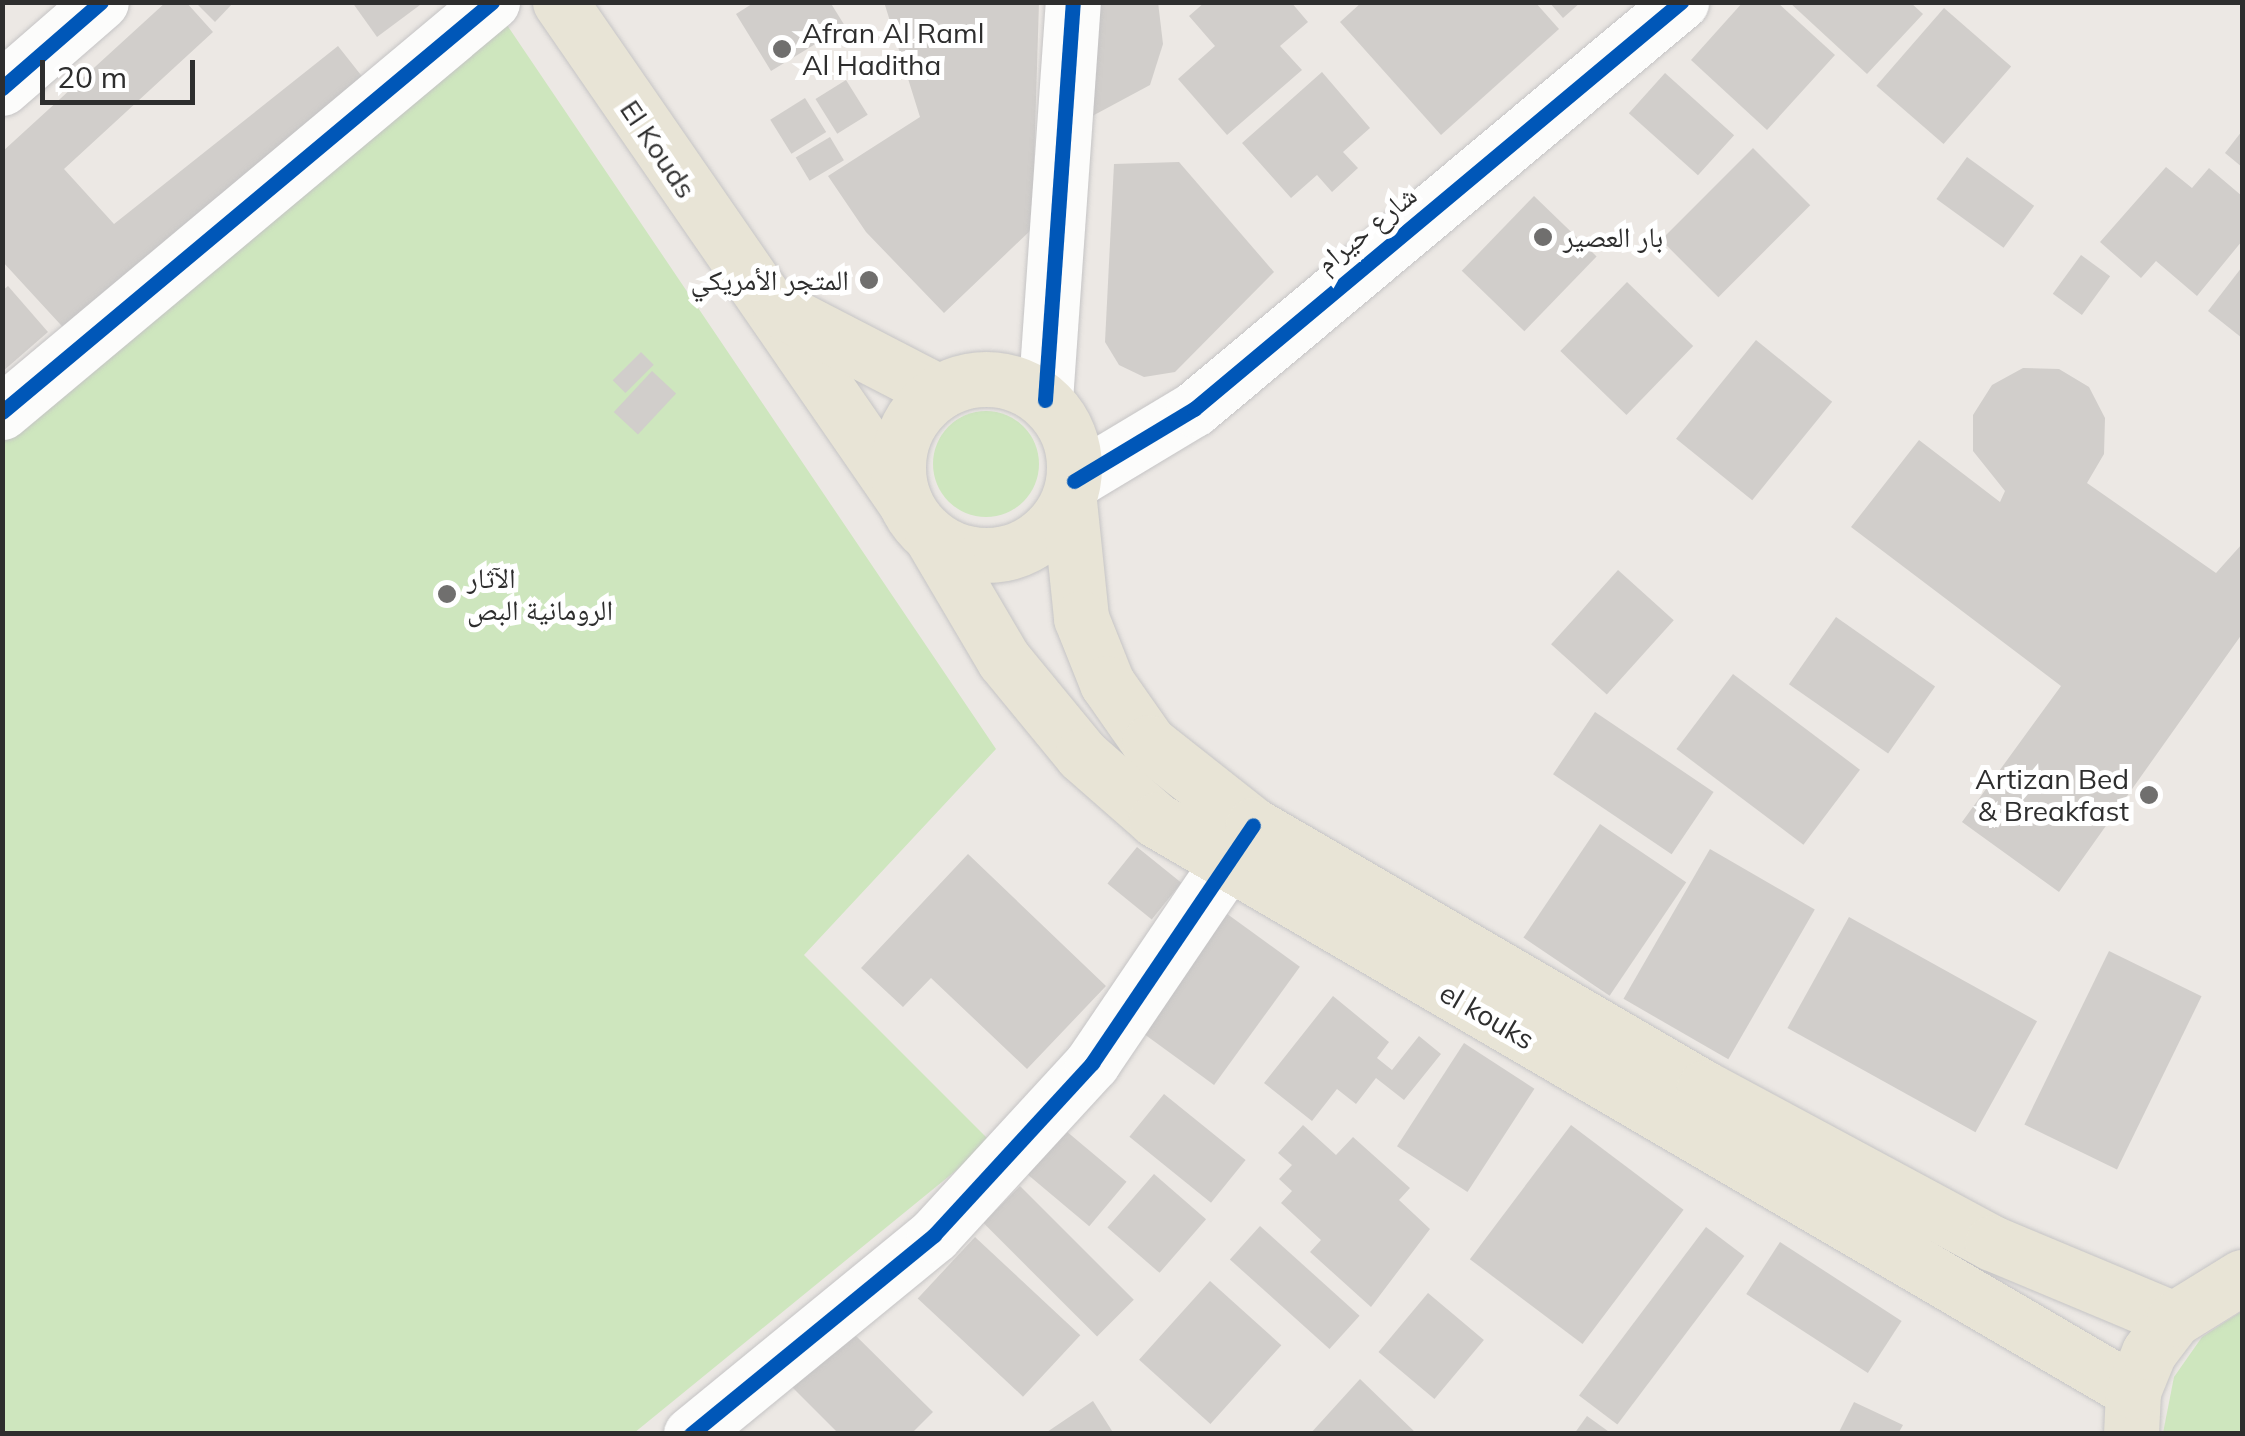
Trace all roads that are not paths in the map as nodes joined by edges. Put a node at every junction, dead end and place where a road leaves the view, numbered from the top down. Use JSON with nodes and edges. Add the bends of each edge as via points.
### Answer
{"nodes":[{"id":1,"x":101,"y":2,"type":"edge"},
{"id":2,"x":492,"y":2,"type":"edge"},
{"id":3,"x":560,"y":2,"type":"edge"},
{"id":4,"x":1073,"y":2,"type":"edge"},
{"id":5,"x":1681,"y":2,"type":"edge"},
{"id":6,"x":6,"y":80,"type":"edge"},
{"id":7,"x":756,"y":295,"type":"junction"},
{"id":8,"x":939,"y":392,"type":"junction"},
{"id":9,"x":1044,"y":400,"type":"junction"},
{"id":10,"x":2,"y":412,"type":"edge"},
{"id":11,"x":1072,"y":491,"type":"junction"},
{"id":12,"x":918,"y":520,"type":"junction"},
{"id":13,"x":1240,"y":847,"type":"junction"},
{"id":14,"x":2242,"y":1277,"type":"edge"},
{"id":15,"x":2174,"y":1319,"type":"junction"},
{"id":16,"x":2132,"y":1412,"type":"edge"},
{"id":17,"x":691,"y":1434,"type":"edge"}],
"edges":[{"from":1,"to":6,"type":"street"},
{"from":2,"to":10,"type":"street"},
{"from":3,"to":7,"type":"main road","name":"El Kouds"},
{"from":4,"to":9,"type":"street"},
{"from":5,"to":11,"type":"street","name":"شارع حيرام","via":[[1194,409]]},
{"from":7,"to":8,"type":"main road","via":[[842,349]]},
{"from":7,"to":12,"type":"main road","name":"El Kouds"},
{"from":8,"to":9,"type":"main road","via":[[974,379],[1012,381]]},
{"from":8,"to":12,"type":"main road","via":[[902,441]]},
{"from":9,"to":11,"type":"main road","via":[[1069,437]]},
{"from":11,"to":12,"type":"main road","via":[[1026,548],[994,556]]},
{"from":11,"to":13,"type":"main road","name":"el kouks","via":[[1081,618],[1107,684]]},
{"from":12,"to":13,"type":"main road","name":"el kouks","via":[[1004,660],[1082,755]]},
{"from":13,"to":15,"type":"main road","name":"el kouks","via":[[1992,1243]]},
{"from":13,"to":16,"type":"main road","name":"el kouks"},
{"from":13,"to":17,"type":"street","via":[[1092,1063],[934,1235]]},
{"from":14,"to":15,"type":"main road"},
{"from":15,"to":16,"type":"main road"}]}
